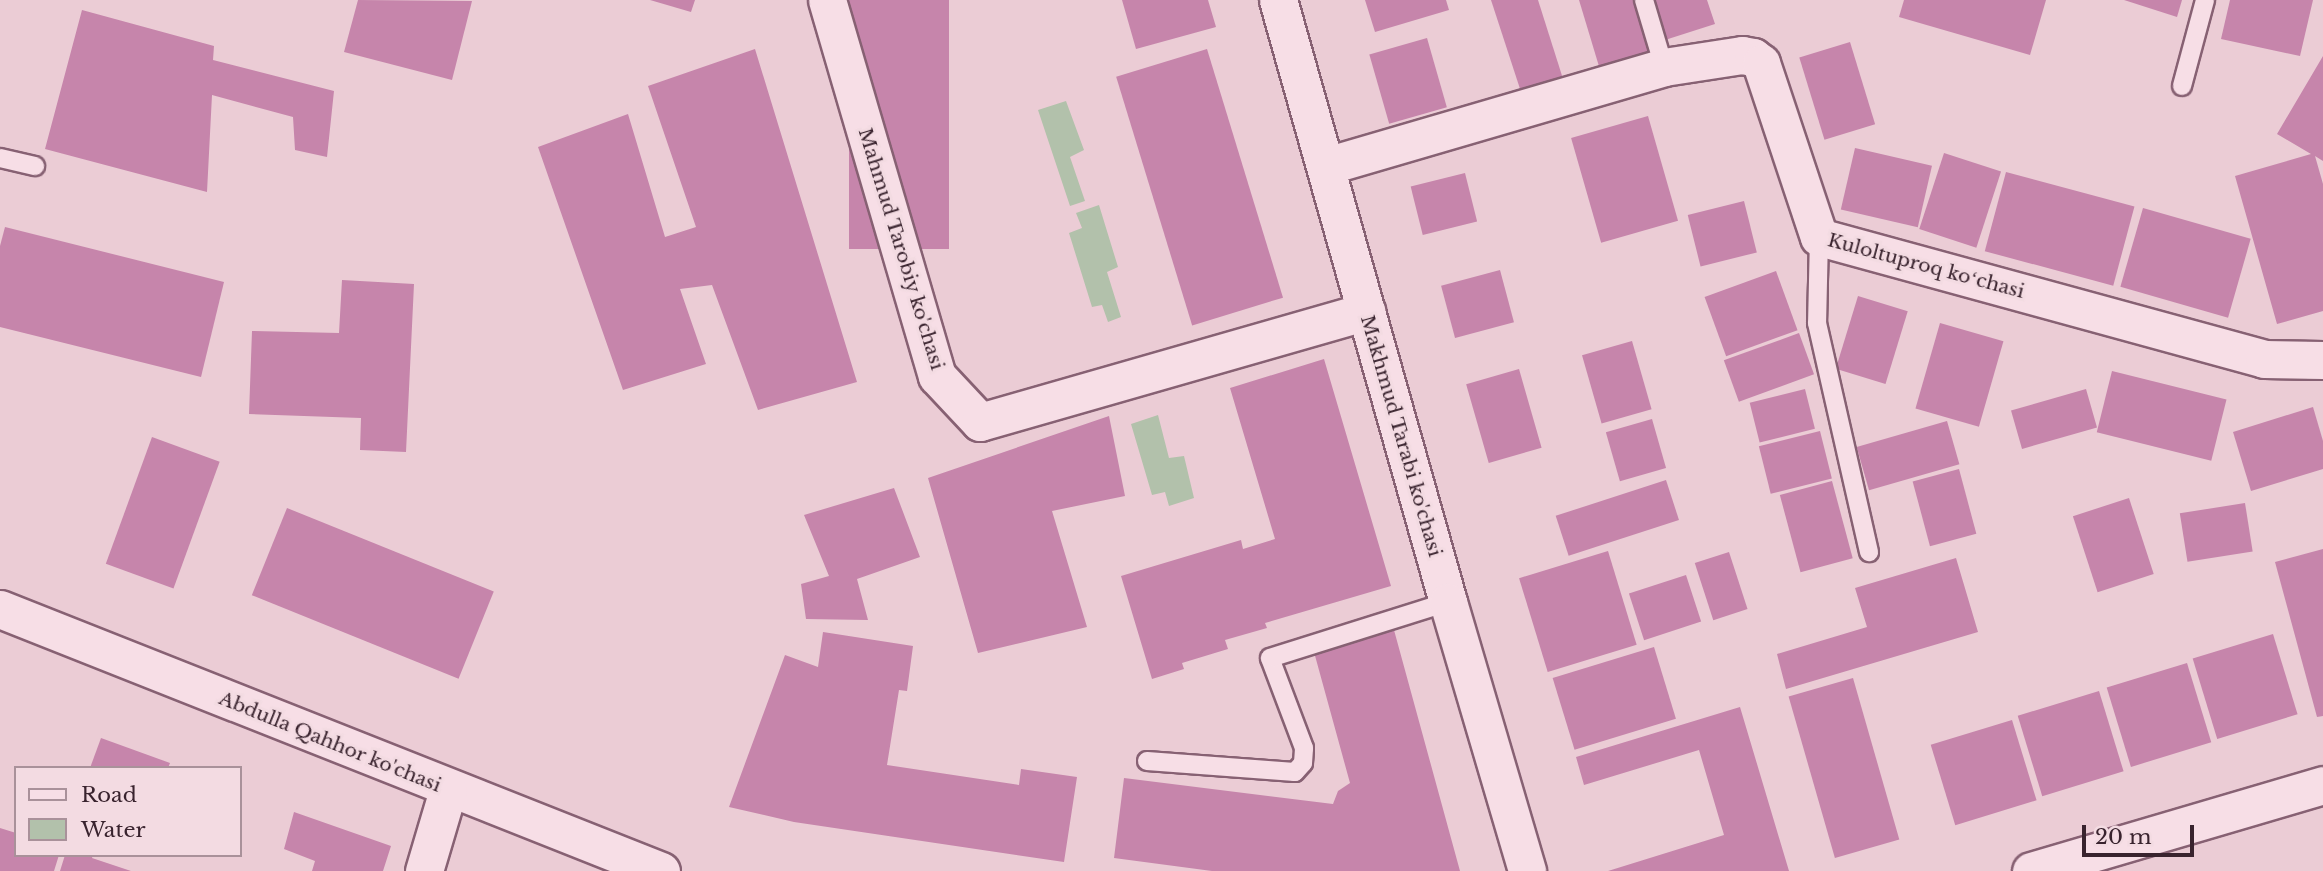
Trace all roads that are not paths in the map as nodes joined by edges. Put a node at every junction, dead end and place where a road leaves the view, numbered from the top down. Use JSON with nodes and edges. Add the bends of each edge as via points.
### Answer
{"nodes":[{"id":1,"x":827,"y":0,"type":"edge"},
{"id":2,"x":1278,"y":0,"type":"edge"},
{"id":3,"x":1644,"y":0,"type":"edge"},
{"id":4,"x":2205,"y":0,"type":"edge"},
{"id":5,"x":1664,"y":67,"type":"junction"},
{"id":6,"x":2182,"y":86,"type":"dead end"},
{"id":7,"x":0,"y":158,"type":"edge"},
{"id":8,"x":35,"y":166,"type":"dead end"},
{"id":9,"x":1326,"y":166,"type":"junction"},
{"id":10,"x":1819,"y":237,"type":"junction"},
{"id":11,"x":1366,"y":311,"type":"junction"},
{"id":12,"x":2323,"y":360,"type":"edge"},
{"id":13,"x":1869,"y":552,"type":"dead end"},
{"id":14,"x":1448,"y":602,"type":"junction"},
{"id":15,"x":0,"y":610,"type":"edge"},
{"id":16,"x":1147,"y":761,"type":"dead end"},
{"id":17,"x":2323,"y":785,"type":"edge"},
{"id":18,"x":448,"y":790,"type":"junction"},
{"id":19,"x":424,"y":871,"type":"edge"},
{"id":20,"x":661,"y":871,"type":"edge"},
{"id":21,"x":1527,"y":871,"type":"edge"},
{"id":22,"x":2031,"y":871,"type":"edge"}],
"edges":[{"from":1,"to":11,"type":"street","name":"Mahmud Tarobiy ko'chasi","via":[[937,376],[980,422]]},
{"from":2,"to":9,"type":"street","name":"Makhmud Tarabi ko'chasi"},
{"from":3,"to":5,"type":"lane"},
{"from":4,"to":6,"type":"lane"},
{"from":5,"to":9,"type":"street","name":"Kuloltuproq koʻchasi"},
{"from":5,"to":10,"type":"street","name":"Kuloltuproq koʻchasi","via":[[1742,55],[1761,64]]},
{"from":7,"to":8,"type":"lane"},
{"from":9,"to":11,"type":"street","name":"Makhmud Tarabi ko'chasi"},
{"from":10,"to":12,"type":"street","name":"Kuloltuproq koʻchasi","via":[[2264,359]]},
{"from":10,"to":13,"type":"lane","via":[[1817,323]]},
{"from":11,"to":14,"type":"street","name":"Makhmud Tarabi ko'chasi"},
{"from":14,"to":16,"type":"lane","via":[[1270,658],[1304,748],[1303,764],[1294,772]]},
{"from":14,"to":21,"type":"street","name":"Makhmud Tarabi ko'chasi"},
{"from":15,"to":18,"type":"street","name":"Abdulla Qahhor ko'chasi"},
{"from":17,"to":22,"type":"street"},
{"from":18,"to":19,"type":"street"},
{"from":18,"to":20,"type":"street","name":"Abdulla Qahhor ko'chasi"}]}
